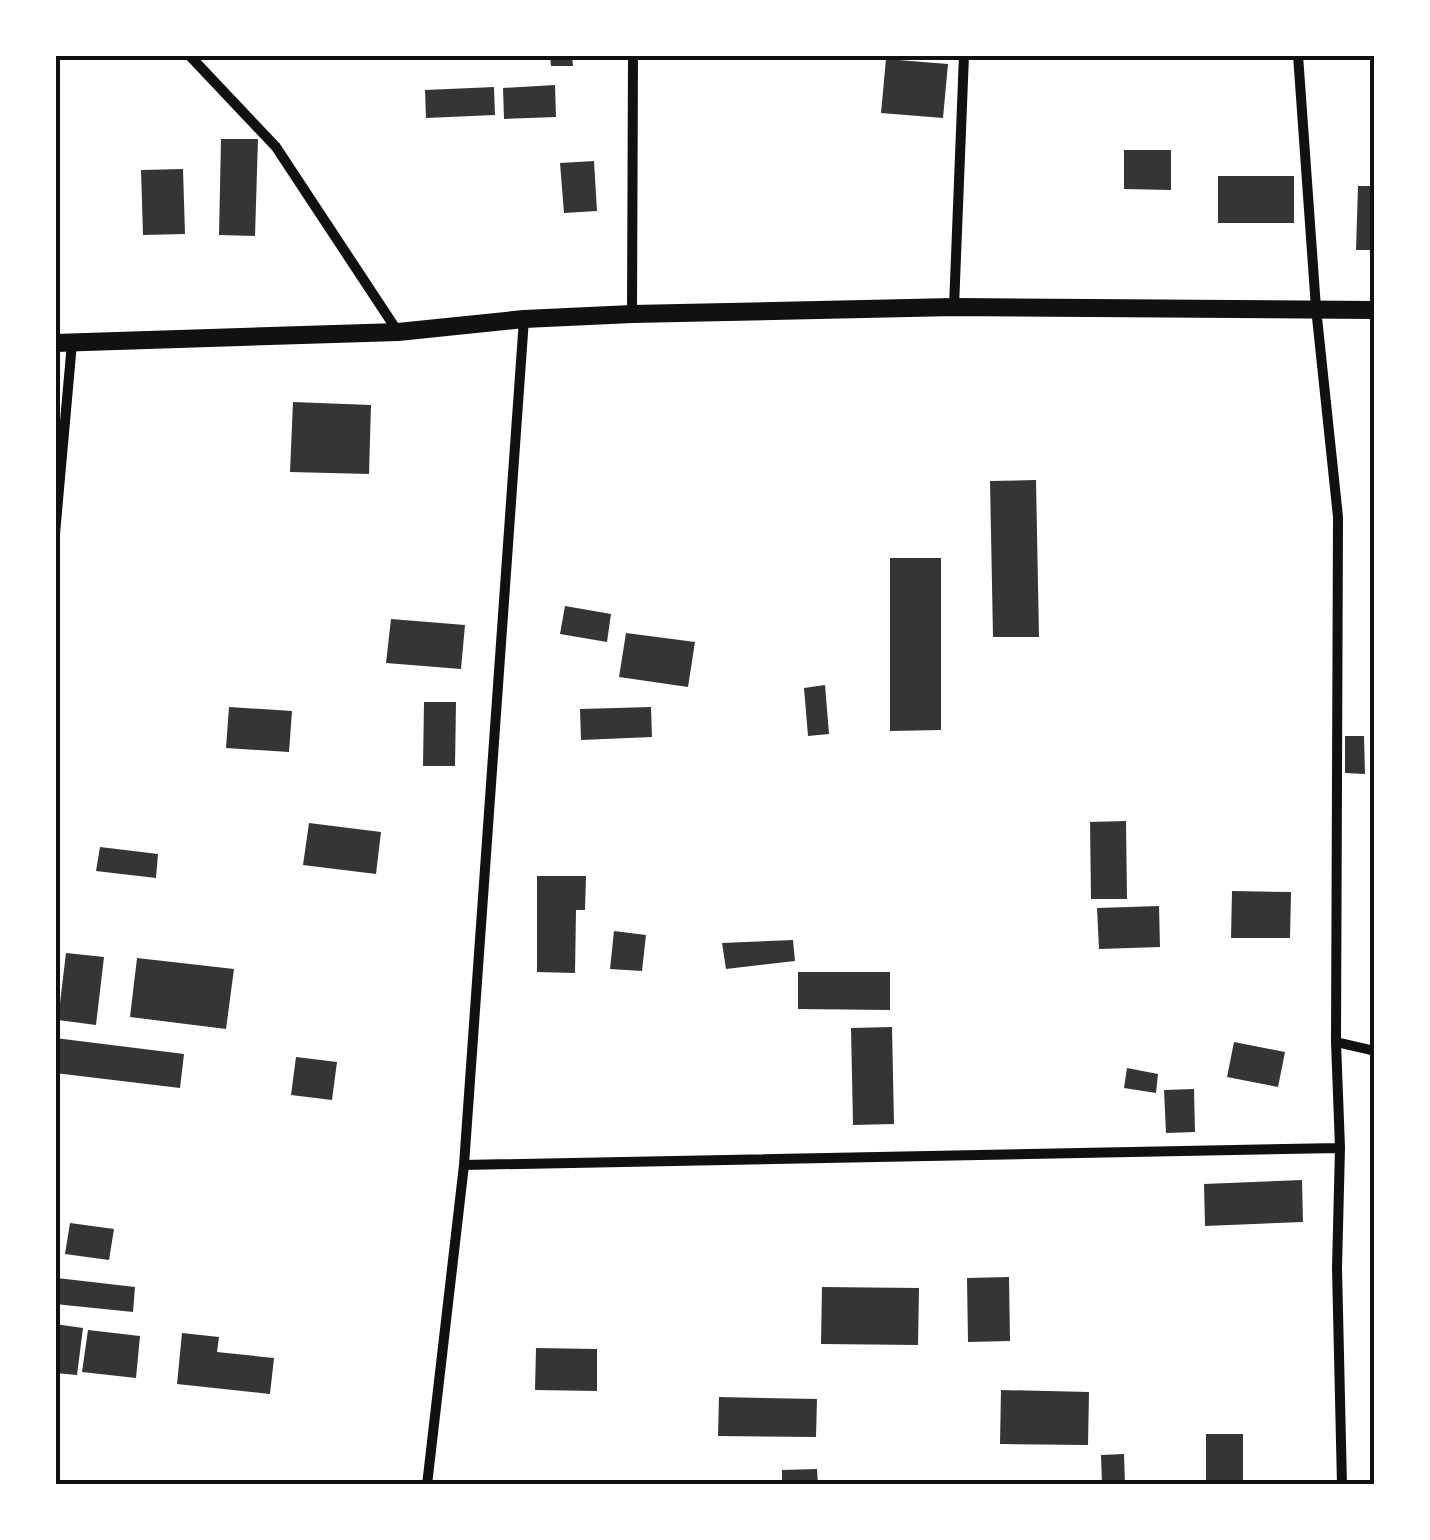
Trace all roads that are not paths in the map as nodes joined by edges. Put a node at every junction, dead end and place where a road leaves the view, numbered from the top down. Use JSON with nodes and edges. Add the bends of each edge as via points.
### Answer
{"nodes":[{"id":1,"x":190,"y":55,"type":"edge"},
{"id":2,"x":633,"y":55,"type":"edge"},
{"id":3,"x":964,"y":55,"type":"edge"},
{"id":4,"x":1298,"y":55,"type":"edge"},
{"id":5,"x":954,"y":307,"type":"junction"},
{"id":6,"x":1316,"y":308,"type":"junction"},
{"id":7,"x":1375,"y":310,"type":"edge"},
{"id":8,"x":632,"y":314,"type":"junction"},
{"id":9,"x":524,"y":318,"type":"junction"},
{"id":10,"x":398,"y":332,"type":"junction"},
{"id":11,"x":64,"y":343,"type":"edge"},
{"id":12,"x":55,"y":534,"type":"edge"},
{"id":13,"x":1336,"y":1042,"type":"junction"},
{"id":14,"x":1375,"y":1051,"type":"edge"},
{"id":15,"x":1340,"y":1148,"type":"junction"},
{"id":16,"x":464,"y":1166,"type":"junction"},
{"id":17,"x":427,"y":1485,"type":"edge"},
{"id":18,"x":1342,"y":1485,"type":"edge"}],
"edges":[{"from":1,"to":10,"type":"street","via":[[276,147]]},
{"from":2,"to":8,"type":"street"},
{"from":3,"to":5,"type":"street"},
{"from":4,"to":6,"type":"street"},
{"from":5,"to":6,"type":"street"},
{"from":5,"to":8,"type":"street"},
{"from":6,"to":7,"type":"street"},
{"from":6,"to":13,"type":"street","via":[[1338,516]]},
{"from":8,"to":9,"type":"street"},
{"from":9,"to":10,"type":"street"},
{"from":9,"to":16,"type":"street"},
{"from":10,"to":11,"type":"street"},
{"from":11,"to":12,"type":"street"},
{"from":13,"to":14,"type":"street"},
{"from":13,"to":15,"type":"street"},
{"from":15,"to":16,"type":"street"},
{"from":15,"to":18,"type":"street"},
{"from":16,"to":17,"type":"street"}]}
